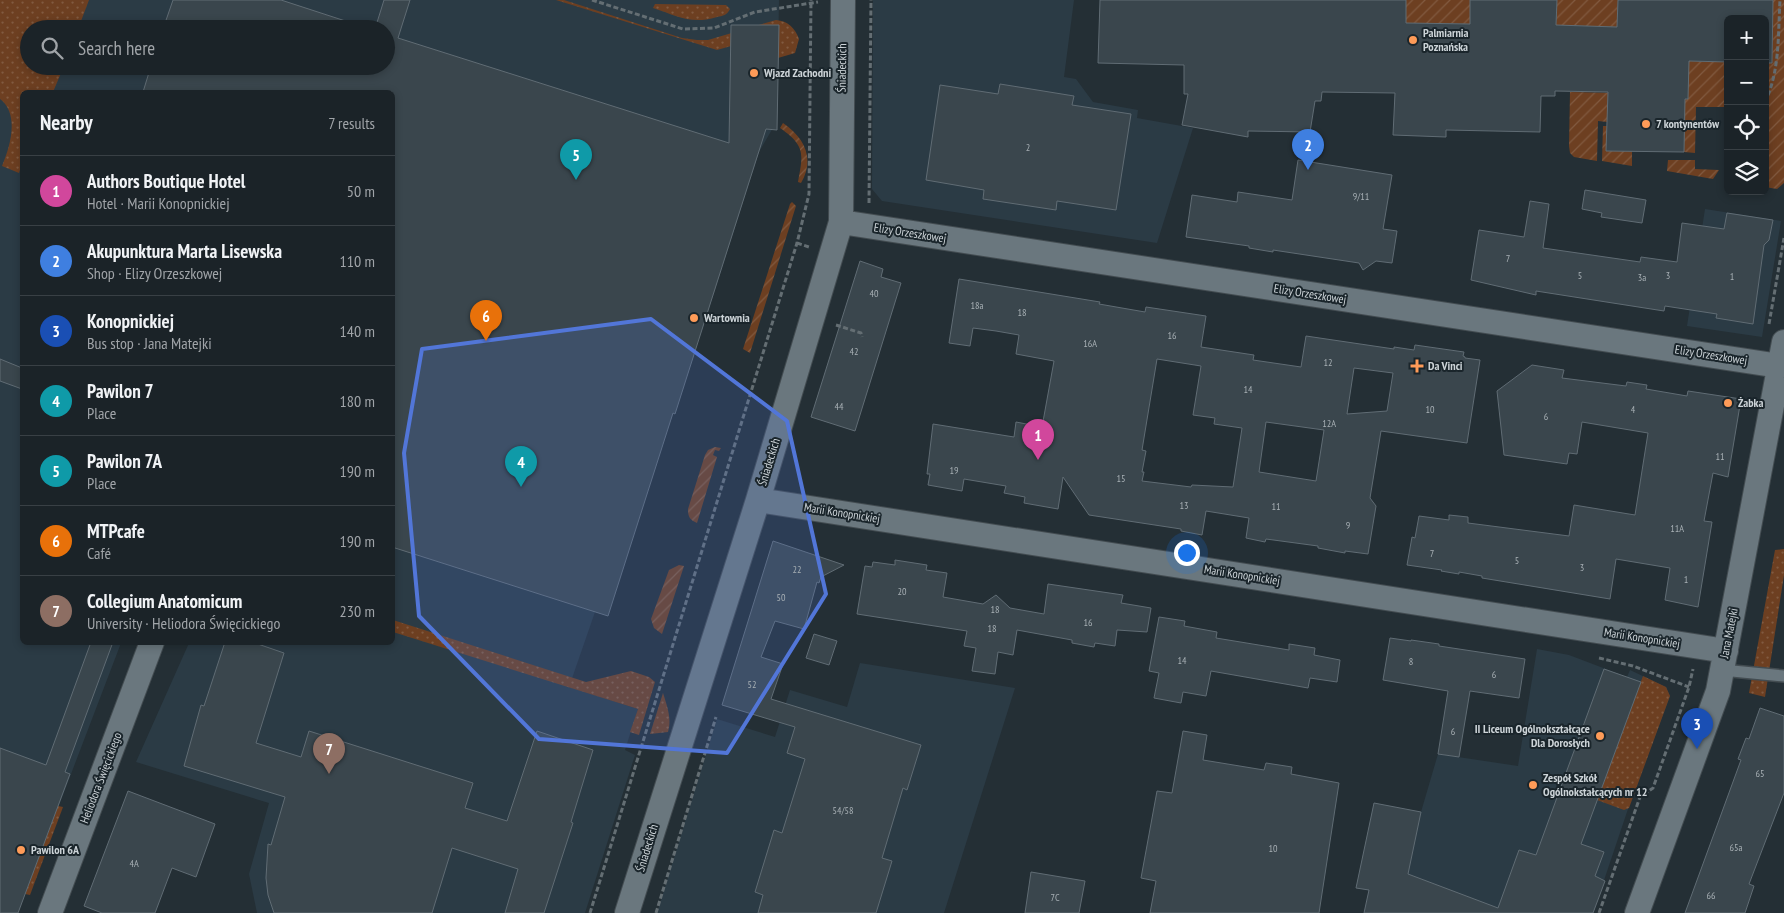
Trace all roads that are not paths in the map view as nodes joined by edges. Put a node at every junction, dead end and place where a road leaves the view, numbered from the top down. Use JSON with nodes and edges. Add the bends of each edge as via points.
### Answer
{"nodes":[{"id":1,"x":843,"y":0,"type":"edge"},
{"id":2,"x":842,"y":222,"type":"junction"},
{"id":3,"x":1776,"y":335,"type":"edge"},
{"id":4,"x":1782,"y":366,"type":"edge"},
{"id":5,"x":758,"y":500,"type":"junction"},
{"id":6,"x":151,"y":645,"type":"edge"},
{"id":7,"x":1724,"y":660,"type":"junction"},
{"id":8,"x":1784,"y":676,"type":"edge"},
{"id":9,"x":50,"y":913,"type":"edge"},
{"id":10,"x":627,"y":913,"type":"edge"},
{"id":11,"x":1637,"y":913,"type":"edge"}],
"edges":[{"from":1,"to":2,"type":"street","name":"Śniadeckich"},
{"from":2,"to":4,"type":"street","name":"Elizy Orzeszkowej"},
{"from":2,"to":5,"type":"street","name":"Śniadeckich"},
{"from":3,"to":4,"type":"street","name":"Jana Matejki"},
{"from":4,"to":7,"type":"street","name":"Jana Matejki"},
{"from":5,"to":7,"type":"street","name":"Marii Konopnickiej","via":[[1698,647]]},
{"from":5,"to":10,"type":"street","name":"Śniadeckich"},
{"from":6,"to":9,"type":"street","name":"Heliodora Święcickiego"},
{"from":7,"to":8,"type":"lane"},
{"from":7,"to":11,"type":"street","name":"Jana Matejki","via":[[1714,703]]}]}
